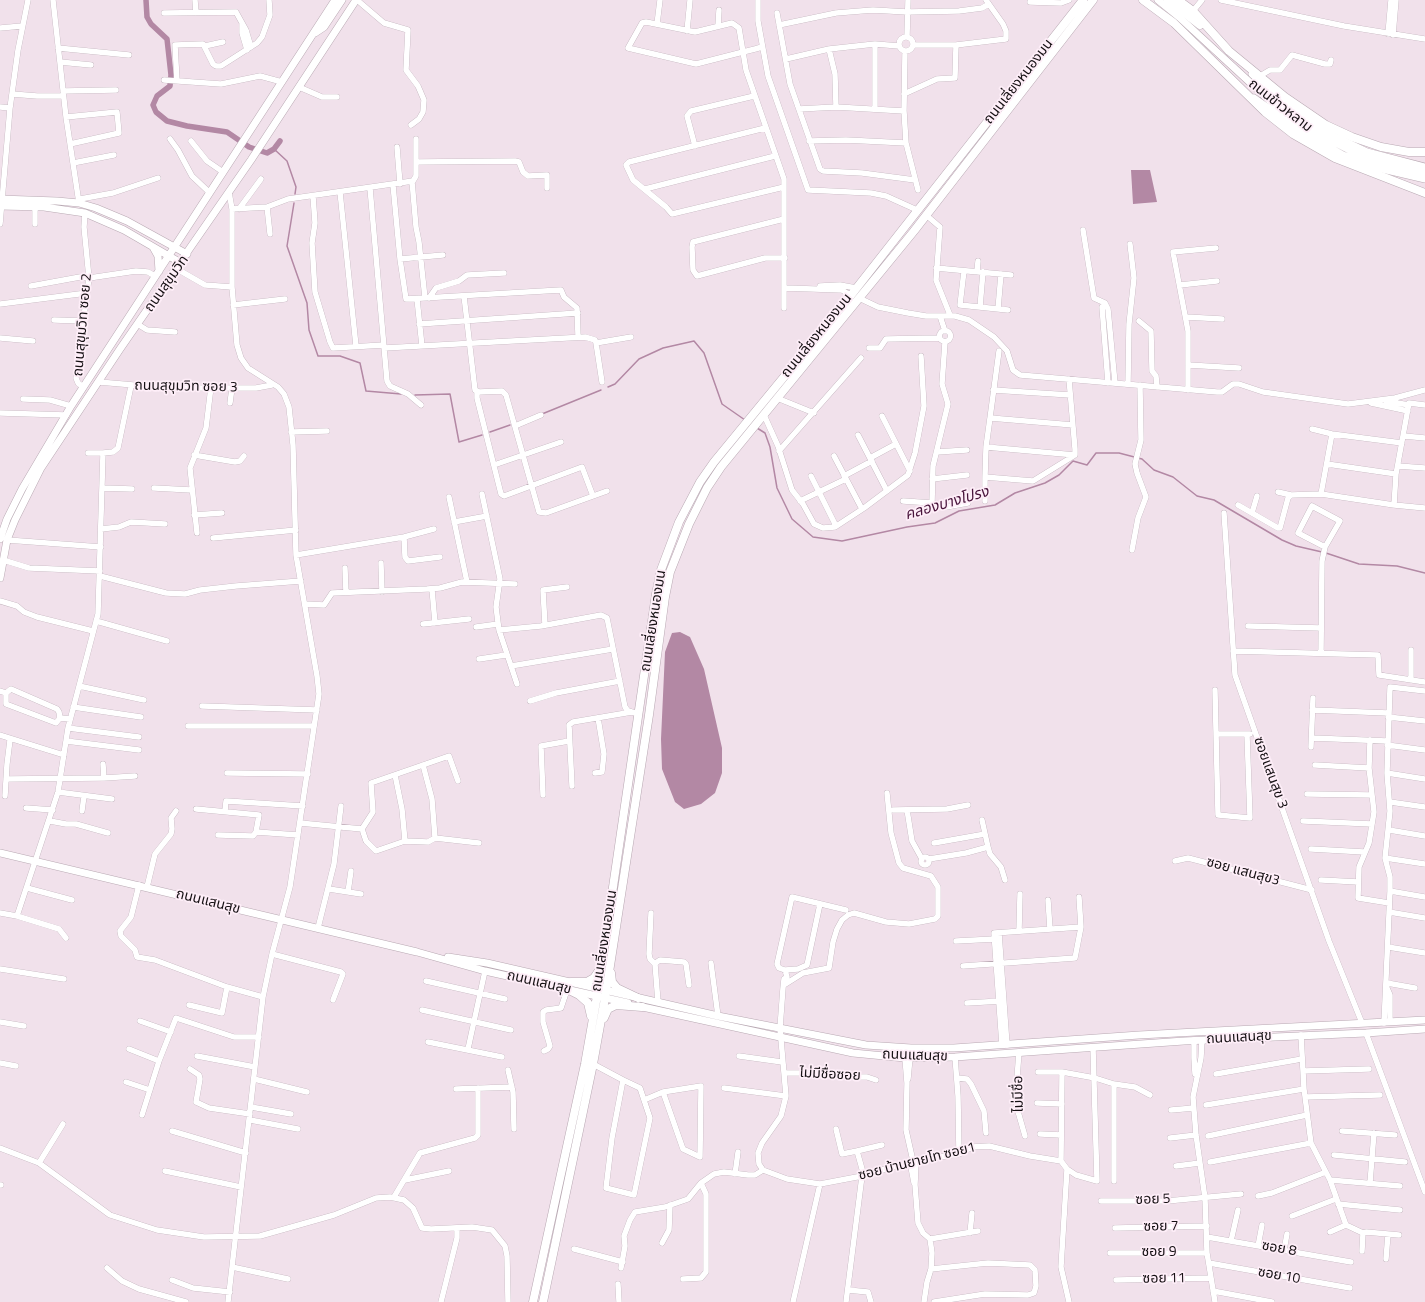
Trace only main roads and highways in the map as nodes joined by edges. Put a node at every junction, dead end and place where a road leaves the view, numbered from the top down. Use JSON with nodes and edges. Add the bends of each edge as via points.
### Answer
{"nodes":[{"id":1,"x":335,"y":0,"type":"edge"},
{"id":2,"x":342,"y":0,"type":"edge"},
{"id":3,"x":356,"y":0,"type":"edge"},
{"id":4,"x":1143,"y":0,"type":"edge"},
{"id":5,"x":1158,"y":0,"type":"edge"},
{"id":6,"x":1168,"y":0,"type":"edge"},
{"id":7,"x":1178,"y":0,"type":"edge"},
{"id":8,"x":1089,"y":1,"type":"edge"},
{"id":9,"x":313,"y":34,"type":"junction"},
{"id":10,"x":1214,"y":36,"type":"junction"},
{"id":11,"x":1229,"y":51,"type":"junction"},
{"id":12,"x":1247,"y":92,"type":"junction"},
{"id":13,"x":1425,"y":152,"type":"edge"},
{"id":14,"x":1425,"y":167,"type":"edge"},
{"id":15,"x":1425,"y":174,"type":"edge"},
{"id":16,"x":1425,"y":179,"type":"edge"},
{"id":17,"x":1425,"y":193,"type":"edge"},
{"id":18,"x":1,"y":203,"type":"edge"},
{"id":19,"x":906,"y":224,"type":"junction"},
{"id":20,"x":914,"y":231,"type":"junction"},
{"id":21,"x":184,"y":233,"type":"junction"},
{"id":22,"x":156,"y":236,"type":"junction"},
{"id":23,"x":151,"y":245,"type":"junction"},
{"id":24,"x":175,"y":247,"type":"junction"},
{"id":25,"x":187,"y":254,"type":"junction"},
{"id":26,"x":170,"y":256,"type":"junction"},
{"id":27,"x":179,"y":266,"type":"junction"},
{"id":28,"x":157,"y":274,"type":"junction"},
{"id":29,"x":4,"y":540,"type":"edge"},
{"id":30,"x":0,"y":578,"type":"edge"},
{"id":31,"x":0,"y":853,"type":"edge"},
{"id":32,"x":417,"y":952,"type":"junction"},
{"id":33,"x":611,"y":962,"type":"junction"},
{"id":34,"x":601,"y":967,"type":"junction"},
{"id":35,"x":569,"y":987,"type":"junction"},
{"id":36,"x":597,"y":992,"type":"junction"},
{"id":37,"x":606,"y":994,"type":"junction"},
{"id":38,"x":638,"y":998,"type":"junction"},
{"id":39,"x":642,"y":1006,"type":"junction"},
{"id":40,"x":1425,"y":1020,"type":"edge"},
{"id":41,"x":1387,"y":1022,"type":"junction"},
{"id":42,"x":591,"y":1029,"type":"junction"},
{"id":43,"x":1425,"y":1029,"type":"edge"},
{"id":44,"x":600,"y":1030,"type":"junction"},
{"id":45,"x":1386,"y":1032,"type":"junction"},
{"id":46,"x":1099,"y":1038,"type":"junction"},
{"id":47,"x":1084,"y":1039,"type":"junction"},
{"id":48,"x":1102,"y":1047,"type":"junction"},
{"id":49,"x":1084,"y":1048,"type":"junction"},
{"id":50,"x":542,"y":1253,"type":"junction"},
{"id":51,"x":553,"y":1255,"type":"junction"},
{"id":52,"x":532,"y":1302,"type":"edge"},
{"id":53,"x":544,"y":1302,"type":"edge"}],
"edges":[{"from":1,"to":9,"type":"main road","name":"ถนนสุขุมวิท"},
{"from":2,"to":9,"type":"main road","via":[[324,27]]},
{"from":3,"to":25,"type":"main road","name":"ถนนสุขุมวิท"},
{"from":4,"to":12,"type":"highway","via":[[1174,23]]},
{"from":5,"to":15,"type":"main road","name":"ถนนข้าวหลาม","via":[[1269,100],[1304,127],[1365,158]]},
{"from":6,"to":10,"type":"highway"},
{"from":7,"to":10,"type":"highway","name":"ถนนข้าวหลาม","via":[[1193,11]]},
{"from":8,"to":19,"type":"highway","name":"ถนนเลี่ยงหนองมน"},
{"from":8,"to":20,"type":"highway","name":"ถนนเลี่ยงหนองมน"},
{"from":9,"to":21,"type":"main road","name":"ถนนสุขุมวิท"},
{"from":10,"to":11,"type":"highway","name":"ถนนข้าวหลาม"},
{"from":11,"to":13,"type":"highway","via":[[1286,97],[1337,131],[1381,147]]},
{"from":11,"to":14,"type":"main road","name":"ถนนข้าวหลาม","via":[[1271,94],[1327,133],[1381,156]]},
{"from":12,"to":16,"type":"main road","via":[[1302,132],[1343,155],[1378,168]]},
{"from":12,"to":17,"type":"highway","via":[[1265,112],[1293,134],[1334,158]]},
{"from":18,"to":22,"type":"main road","via":[[27,199],[79,201]]},
{"from":18,"to":23,"type":"main road","via":[[85,213],[119,227]]},
{"from":19,"to":20,"type":"highway"},
{"from":19,"to":34,"type":"highway","name":"ถนนเลี่ยงหนองมน","via":[[714,462],[696,488],[678,522],[663,563],[656,594],[636,713]]},
{"from":20,"to":33,"type":"highway","name":"ถนนเลี่ยงหนองมน","via":[[721,467],[696,506],[670,572]]},
{"from":21,"to":22,"type":"main road","via":[[169,241]]},
{"from":21,"to":24,"type":"main road","name":"ถนนสุขุมวิท"},
{"from":22,"to":24,"type":"main road"},
{"from":23,"to":26,"type":"main road"},
{"from":23,"to":28,"type":"main road","via":[[158,256]]},
{"from":24,"to":25,"type":"main road"},
{"from":24,"to":26,"type":"main road","name":"ถนนสุขุมวิท"},
{"from":25,"to":27,"type":"main road","name":"ถนนสุขุมวิท"},
{"from":26,"to":27,"type":"main road"},
{"from":26,"to":28,"type":"main road","name":"ถนนสุขุมวิท"},
{"from":27,"to":29,"type":"main road","name":"ถนนสุขุมวิท","via":[[41,468]]},
{"from":28,"to":29,"type":"main road","name":"ถนนสุขุมวิท","via":[[71,406],[22,489],[7,519]]},
{"from":29,"to":30,"type":"main road","name":"ถนนสุขุมวิท"},
{"from":31,"to":32,"type":"main road","name":"ถนนแสนสุข"},
{"from":32,"to":35,"type":"main road","name":"ถนนแสนสุข","via":[[485,971]]},
{"from":32,"to":35,"type":"main road","name":"ถนนแสนสุข","via":[[487,963]]},
{"from":33,"to":37,"type":"highway","name":"ถนนเลี่ยงหนองมน"},
{"from":33,"to":38,"type":"highway","via":[[611,978],[614,984],[620,990]]},
{"from":34,"to":35,"type":"highway","via":[[591,980]]},
{"from":34,"to":36,"type":"highway","name":"ถนนเลี่ยงหนองมน"},
{"from":35,"to":36,"type":"main road","name":"ถนนแสนสุข"},
{"from":35,"to":42,"type":"highway","via":[[588,1003]]},
{"from":36,"to":37,"type":"main road","name":"ถนนแสนสุข"},
{"from":36,"to":42,"type":"highway","name":"ถนนเลี่ยงหนองมน"},
{"from":37,"to":38,"type":"main road","name":"ถนนแสนสุข"},
{"from":37,"to":39,"type":"main road","name":"ถนนแสนสุข"},
{"from":37,"to":44,"type":"highway","name":"ถนนเลี่ยงหนองมน"},
{"from":38,"to":47,"type":"main road","name":"ถนนแสนสุข","via":[[866,1045],[918,1048]]},
{"from":39,"to":44,"type":"highway","via":[[622,1004],[612,1007],[606,1014]]},
{"from":39,"to":49,"type":"main road","name":"ถนนแสนสุข","via":[[853,1053],[908,1058],[955,1058]]},
{"from":40,"to":41,"type":"main road","name":"ถนนแสนสุข"},
{"from":41,"to":45,"type":"main road"},
{"from":41,"to":46,"type":"main road","name":"ถนนแสนสุข"},
{"from":42,"to":50,"type":"highway","name":"ถนนเลี่ยงหนองมน"},
{"from":43,"to":45,"type":"main road","name":"ถนนแสนสุข"},
{"from":44,"to":51,"type":"highway","name":"ถนนเลี่ยงหนองมน"},
{"from":45,"to":48,"type":"main road","name":"ถนนแสนสุข"},
{"from":46,"to":47,"type":"main road","name":"ถนนแสนสุข"},
{"from":46,"to":48,"type":"main road","via":[[1096,1042]]},
{"from":47,"to":49,"type":"main road","via":[[1087,1043]]},
{"from":48,"to":49,"type":"main road","name":"ถนนแสนสุข"},
{"from":50,"to":51,"type":"highway"},
{"from":50,"to":52,"type":"highway","name":"ถนนเลี่ยงหนองมน"},
{"from":51,"to":53,"type":"highway","name":"ถนนเลี่ยงหนองมน"}]}
